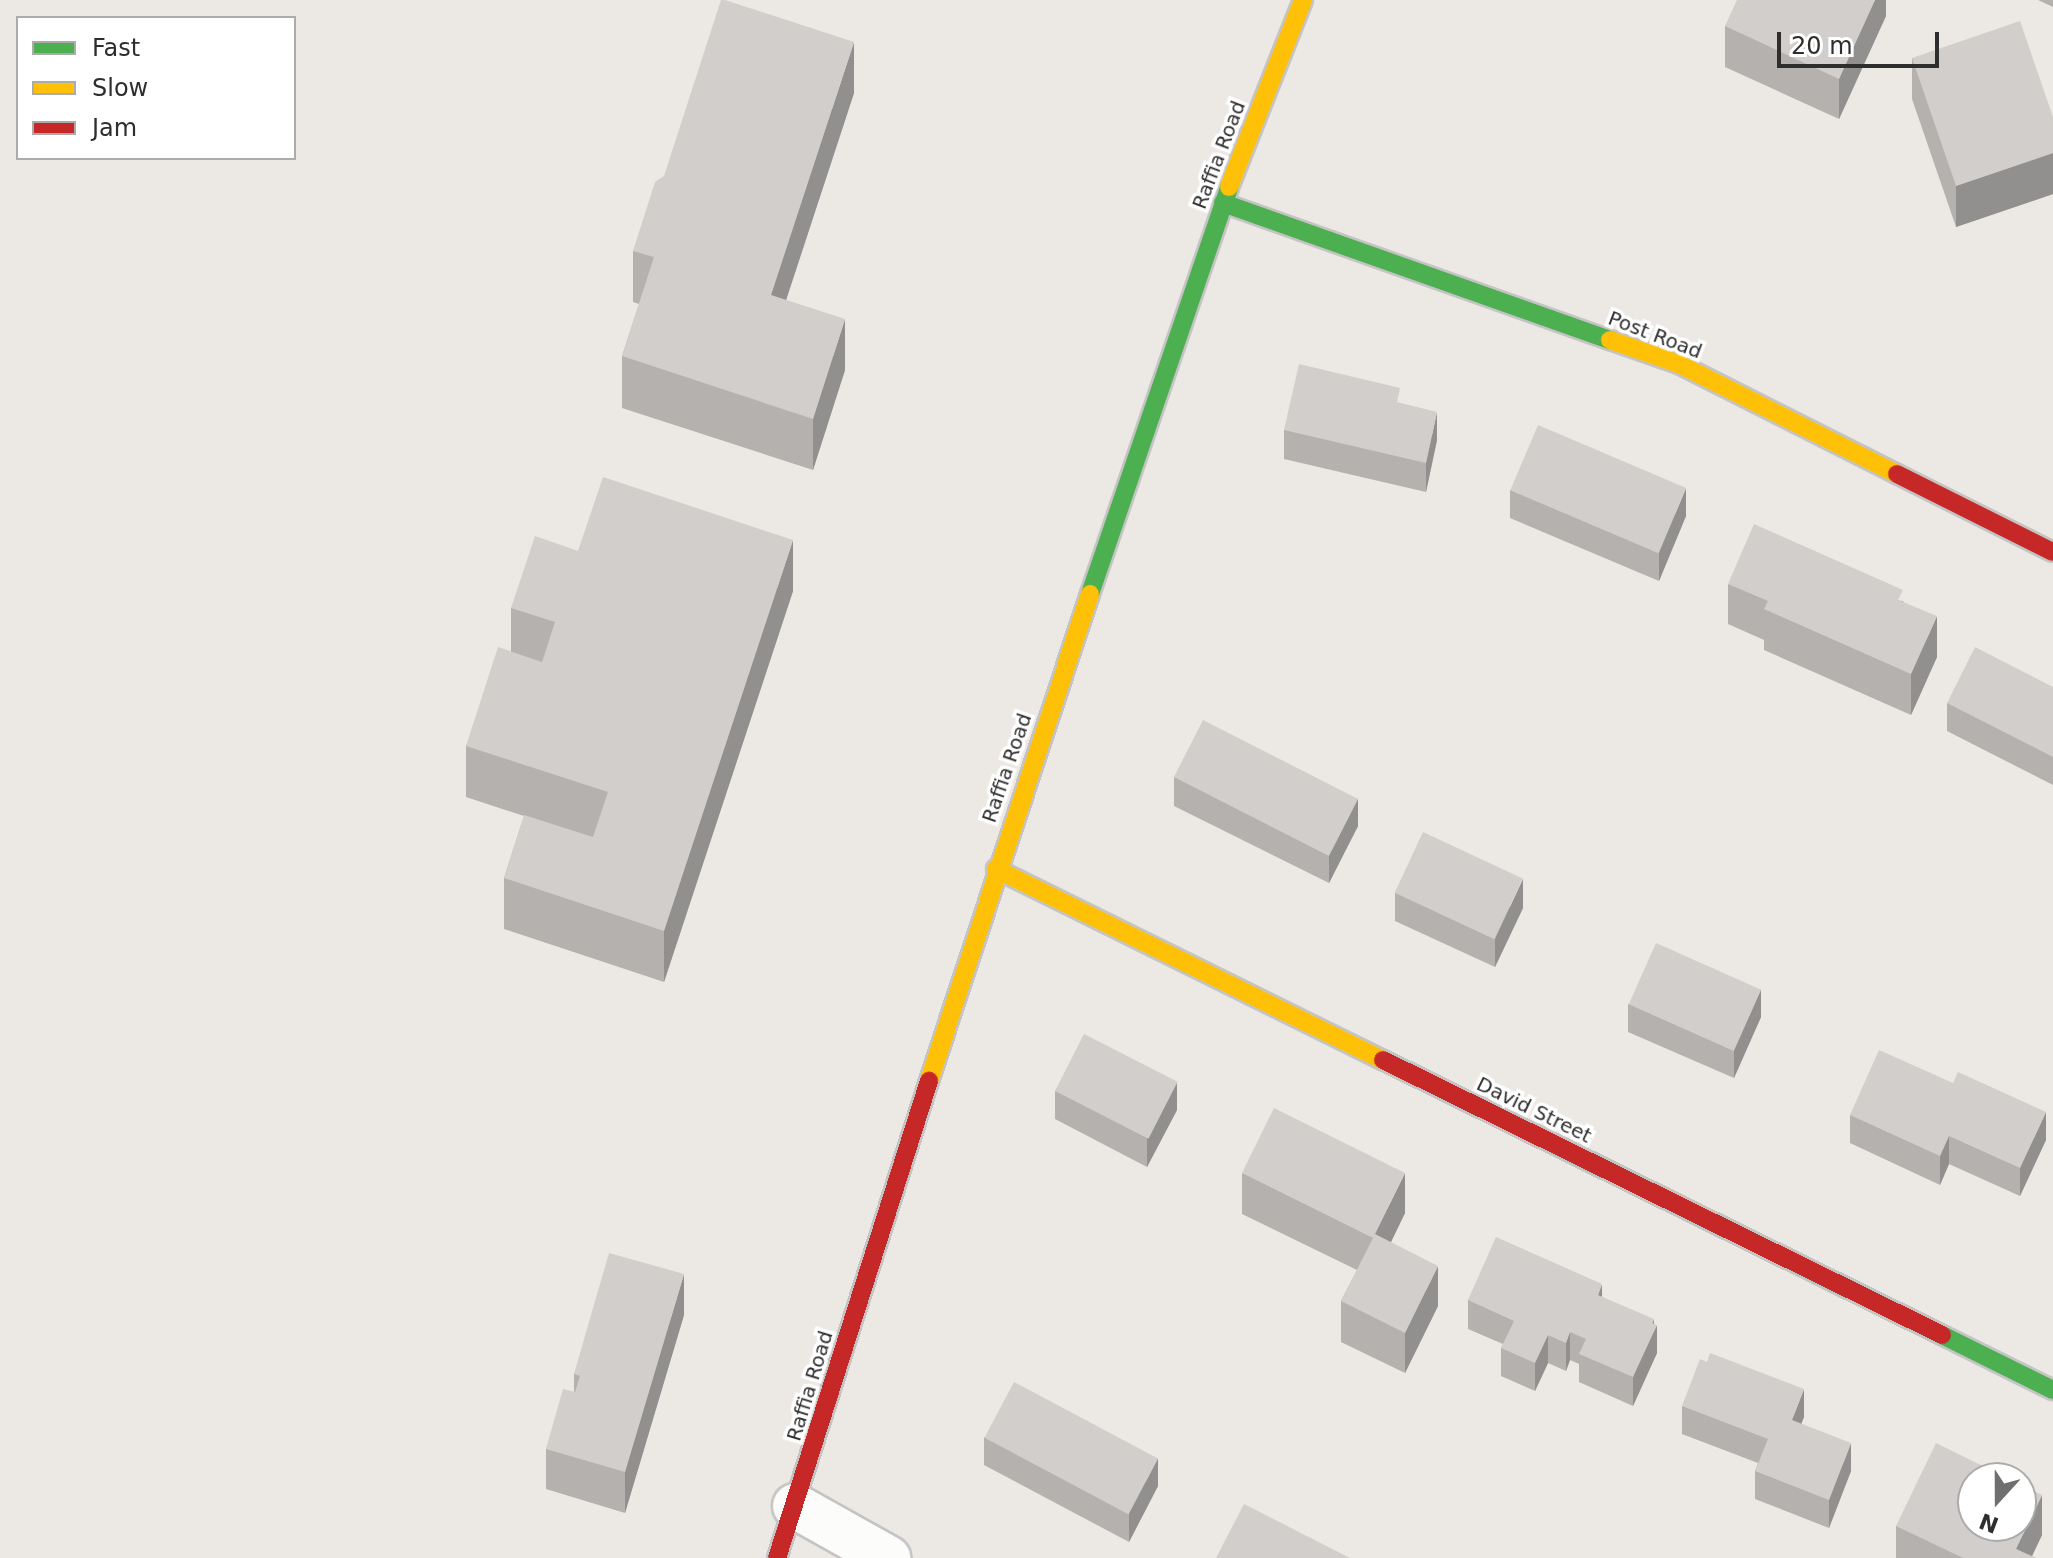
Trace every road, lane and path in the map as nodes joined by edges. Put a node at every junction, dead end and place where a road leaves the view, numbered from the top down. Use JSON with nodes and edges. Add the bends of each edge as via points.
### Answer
{"nodes":[{"id":1,"x":1303,"y":0,"type":"edge"},
{"id":2,"x":1223,"y":203,"type":"junction"},
{"id":3,"x":2053,"y":552,"type":"edge"},
{"id":4,"x":996,"y":869,"type":"junction"},
{"id":5,"x":2053,"y":1390,"type":"edge"},
{"id":6,"x":795,"y":1506,"type":"junction"},
{"id":7,"x":777,"y":1558,"type":"edge"},
{"id":8,"x":888,"y":1558,"type":"edge"}],
"edges":[{"from":1,"to":2,"type":"street","name":"Raffia Road"},
{"from":2,"to":3,"type":"street","name":"Post Road","via":[[1679,364]]},
{"from":2,"to":4,"type":"street","name":"Raffia Road"},
{"from":4,"to":5,"type":"street","name":"David Street"},
{"from":4,"to":6,"type":"street","name":"Raffia Road"},
{"from":6,"to":7,"type":"street","name":"Raffia Road"},
{"from":6,"to":8,"type":"street"}]}
